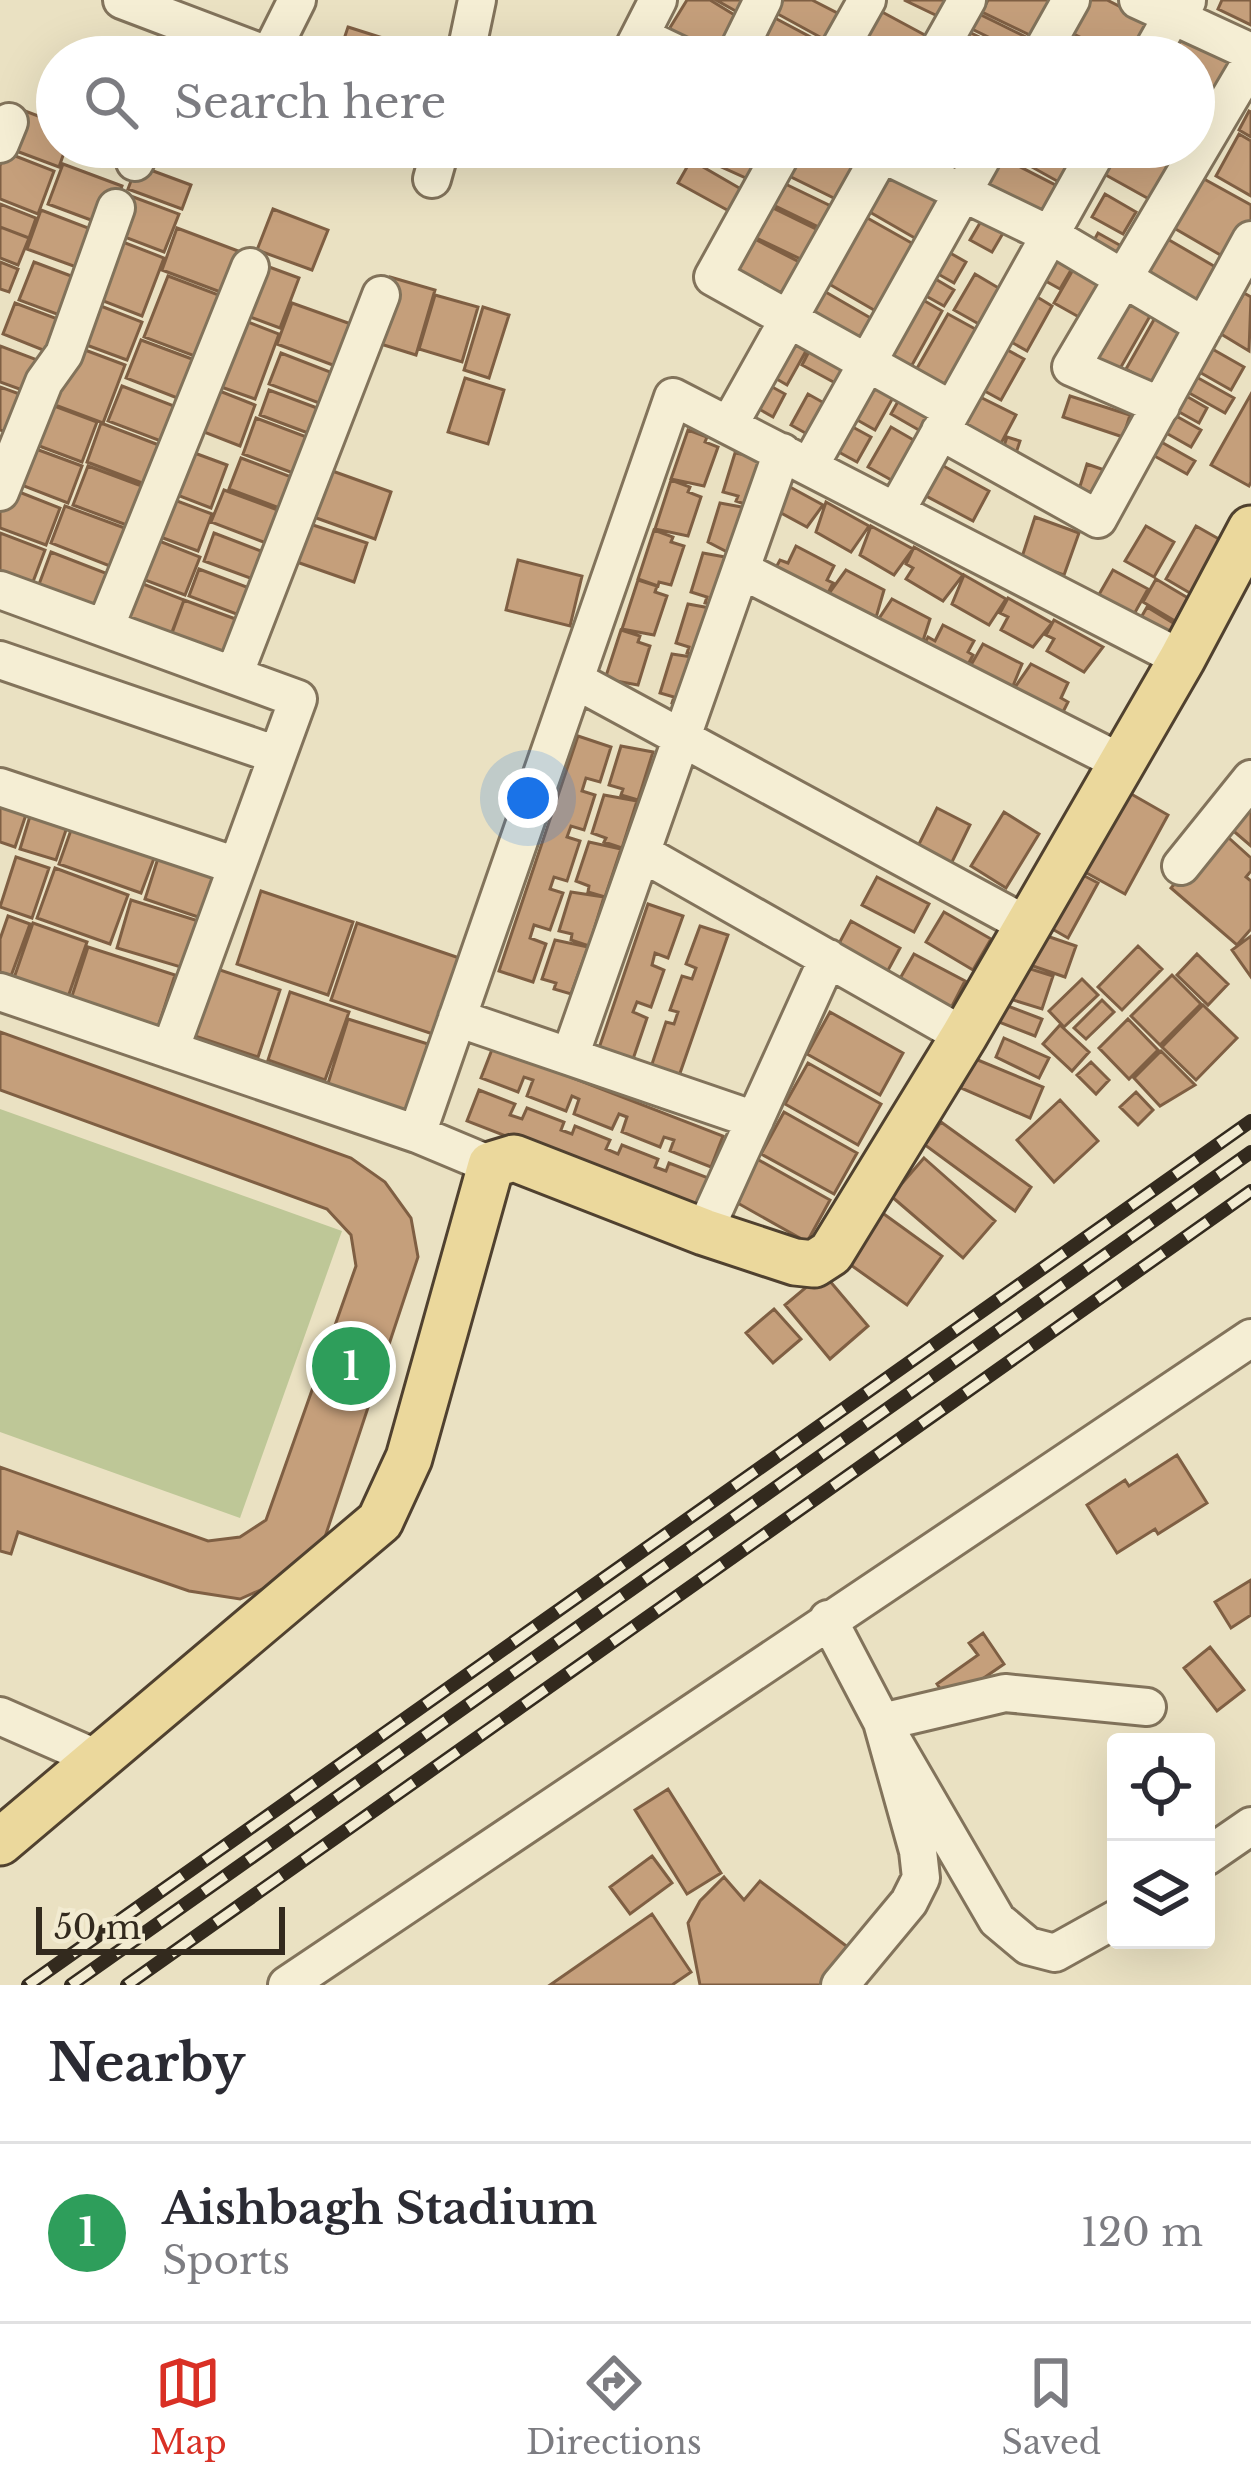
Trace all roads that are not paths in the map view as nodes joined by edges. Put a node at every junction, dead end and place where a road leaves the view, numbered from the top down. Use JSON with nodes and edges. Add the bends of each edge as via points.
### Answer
{"nodes":[{"id":1,"x":122,"y":0,"type":"edge"},
{"id":2,"x":297,"y":0,"type":"edge"},
{"id":3,"x":477,"y":0,"type":"edge"},
{"id":4,"x":658,"y":0,"type":"edge"},
{"id":5,"x":763,"y":0,"type":"edge"},
{"id":6,"x":867,"y":0,"type":"edge"},
{"id":7,"x":967,"y":0,"type":"edge"},
{"id":8,"x":1071,"y":0,"type":"edge"},
{"id":9,"x":1138,"y":0,"type":"edge"},
{"id":10,"x":1180,"y":8,"type":"edge"},
{"id":11,"x":180,"y":36,"type":"edge"},
{"id":12,"x":277,"y":36,"type":"edge"},
{"id":13,"x":469,"y":36,"type":"edge"},
{"id":14,"x":640,"y":36,"type":"edge"},
{"id":15,"x":745,"y":36,"type":"edge"},
{"id":16,"x":847,"y":36,"type":"edge"},
{"id":17,"x":947,"y":36,"type":"edge"},
{"id":18,"x":1051,"y":36,"type":"edge"},
{"id":19,"x":1162,"y":36,"type":"edge"},
{"id":20,"x":1251,"y":52,"type":"edge"},
{"id":21,"x":1251,"y":62,"type":"edge"},
{"id":22,"x":1215,"y":123,"type":"edge"},
{"id":23,"x":773,"y":168,"type":"edge"},
{"id":24,"x":868,"y":168,"type":"edge"},
{"id":25,"x":914,"y":168,"type":"edge"},
{"id":26,"x":976,"y":168,"type":"edge"},
{"id":27,"x":1087,"y":168,"type":"edge"},
{"id":28,"x":1188,"y":168,"type":"edge"},
{"id":29,"x":962,"y":193,"type":"junction"},
{"id":30,"x":116,"y":208,"type":"dead end"},
{"id":31,"x":1050,"y":235,"type":"junction"},
{"id":32,"x":1251,"y":241,"type":"edge"},
{"id":33,"x":250,"y":267,"type":"dead end"},
{"id":34,"x":1123,"y":279,"type":"junction"},
{"id":35,"x":381,"y":295,"type":"dead end"},
{"id":36,"x":788,"y":319,"type":"junction"},
{"id":37,"x":1204,"y":326,"type":"junction"},
{"id":38,"x":867,"y":363,"type":"junction"},
{"id":39,"x":1161,"y":406,"type":"junction"},
{"id":40,"x":946,"y":421,"type":"junction"},
{"id":41,"x":729,"y":425,"type":"junction"},
{"id":42,"x":796,"y":459,"type":"junction"},
{"id":43,"x":0,"y":491,"type":"edge"},
{"id":44,"x":896,"y":512,"type":"junction"},
{"id":45,"x":1251,"y":529,"type":"edge"},
{"id":46,"x":741,"y":570,"type":"junction"},
{"id":47,"x":0,"y":590,"type":"edge"},
{"id":48,"x":105,"y":628,"type":"junction"},
{"id":49,"x":1182,"y":659,"type":"junction"},
{"id":50,"x":0,"y":660,"type":"edge"},
{"id":51,"x":234,"y":676,"type":"junction"},
{"id":52,"x":575,"y":680,"type":"junction"},
{"id":53,"x":682,"y":737,"type":"junction"},
{"id":54,"x":277,"y":755,"type":"junction"},
{"id":55,"x":1120,"y":762,"type":"junction"},
{"id":56,"x":1251,"y":779,"type":"edge"},
{"id":57,"x":0,"y":787,"type":"edge"},
{"id":58,"x":642,"y":853,"type":"junction"},
{"id":59,"x":237,"y":866,"type":"junction"},
{"id":60,"x":1181,"y":866,"type":"dead end"},
{"id":61,"x":1025,"y":924,"type":"junction"},
{"id":62,"x":828,"y":958,"type":"junction"},
{"id":63,"x":0,"y":992,"type":"edge"},
{"id":64,"x":458,"y":1018,"type":"junction"},
{"id":65,"x":964,"y":1036,"type":"junction"},
{"id":66,"x":170,"y":1050,"type":"junction"},
{"id":67,"x":570,"y":1056,"type":"junction"},
{"id":68,"x":755,"y":1120,"type":"junction"},
{"id":69,"x":417,"y":1134,"type":"junction"},
{"id":70,"x":490,"y":1165,"type":"junction"},
{"id":71,"x":704,"y":1232,"type":"junction"},
{"id":72,"x":1251,"y":1338,"type":"edge"},
{"id":73,"x":828,"y":1619,"type":"junction"},
{"id":74,"x":1147,"y":1707,"type":"dead end"},
{"id":75,"x":0,"y":1716,"type":"edge"},
{"id":76,"x":882,"y":1722,"type":"junction"},
{"id":77,"x":98,"y":1759,"type":"junction"},
{"id":78,"x":1251,"y":1826,"type":"edge"},
{"id":79,"x":0,"y":1842,"type":"edge"},
{"id":80,"x":1215,"y":1851,"type":"edge"},
{"id":81,"x":964,"y":1864,"type":"junction"},
{"id":82,"x":1107,"y":1924,"type":"edge"},
{"id":83,"x":286,"y":1985,"type":"edge"},
{"id":84,"x":840,"y":1985,"type":"edge"},
{"id":85,"x":871,"y":1985,"type":"edge"}],
"edges":[{"from":1,"to":11,"type":"street"},
{"from":2,"to":12,"type":"street"},
{"from":3,"to":13,"type":"street"},
{"from":4,"to":14,"type":"street"},
{"from":5,"to":15,"type":"street"},
{"from":6,"to":16,"type":"street"},
{"from":7,"to":17,"type":"street"},
{"from":8,"to":18,"type":"street"},
{"from":9,"to":10,"type":"street"},
{"from":10,"to":19,"type":"street"},
{"from":10,"to":20,"type":"street"},
{"from":21,"to":22,"type":"street"},
{"from":23,"to":36,"type":"street","via":[[713,277]]},
{"from":24,"to":36,"type":"street"},
{"from":25,"to":29,"type":"street"},
{"from":26,"to":29,"type":"street"},
{"from":27,"to":31,"type":"street"},
{"from":28,"to":34,"type":"street"},
{"from":29,"to":31,"type":"street"},
{"from":29,"to":38,"type":"street"},
{"from":30,"to":43,"type":"street","via":[[64,354],[44,382]]},
{"from":31,"to":34,"type":"street"},
{"from":31,"to":40,"type":"street"},
{"from":32,"to":37,"type":"street"},
{"from":33,"to":48,"type":"street"},
{"from":34,"to":37,"type":"street"},
{"from":34,"to":39,"type":"street","via":[[1071,367]]},
{"from":35,"to":51,"type":"street"},
{"from":36,"to":38,"type":"street"},
{"from":36,"to":41,"type":"street"},
{"from":37,"to":39,"type":"street"},
{"from":38,"to":40,"type":"street"},
{"from":38,"to":42,"type":"street"},
{"from":39,"to":40,"type":"street","via":[[1098,519]]},
{"from":40,"to":44,"type":"street"},
{"from":41,"to":42,"type":"street"},
{"from":41,"to":52,"type":"street","via":[[673,397]]},
{"from":42,"to":44,"type":"street"},
{"from":42,"to":46,"type":"street"},
{"from":44,"to":49,"type":"street"},
{"from":45,"to":49,"type":"main road"},
{"from":46,"to":53,"type":"street"},
{"from":46,"to":55,"type":"street"},
{"from":47,"to":48,"type":"street"},
{"from":48,"to":51,"type":"street"},
{"from":49,"to":55,"type":"main road"},
{"from":50,"to":54,"type":"street"},
{"from":51,"to":54,"type":"street","via":[[298,699]]},
{"from":52,"to":53,"type":"street"},
{"from":52,"to":64,"type":"street"},
{"from":53,"to":58,"type":"street"},
{"from":53,"to":61,"type":"street"},
{"from":54,"to":59,"type":"street"},
{"from":55,"to":61,"type":"main road"},
{"from":56,"to":60,"type":"street"},
{"from":57,"to":59,"type":"street"},
{"from":58,"to":62,"type":"street"},
{"from":58,"to":67,"type":"street"},
{"from":59,"to":66,"type":"street"},
{"from":61,"to":65,"type":"main road"},
{"from":62,"to":65,"type":"street"},
{"from":62,"to":68,"type":"street"},
{"from":63,"to":66,"type":"street"},
{"from":64,"to":67,"type":"street"},
{"from":64,"to":69,"type":"street"},
{"from":65,"to":71,"type":"main road","via":[[824,1260],[795,1262]]},
{"from":66,"to":69,"type":"street"},
{"from":67,"to":68,"type":"street"},
{"from":68,"to":71,"type":"street"},
{"from":69,"to":70,"type":"street"},
{"from":70,"to":71,"type":"main road","via":[[514,1158]]},
{"from":70,"to":77,"type":"main road","via":[[409,1458],[380,1521]]},
{"from":72,"to":73,"type":"street"},
{"from":73,"to":76,"type":"street"},
{"from":73,"to":83,"type":"street"},
{"from":74,"to":76,"type":"street","via":[[1005,1694]]},
{"from":75,"to":77,"type":"street"},
{"from":76,"to":81,"type":"street"},
{"from":76,"to":84,"type":"street","via":[[921,1878]]},
{"from":77,"to":79,"type":"main road"},
{"from":78,"to":80,"type":"street"},
{"from":81,"to":82,"type":"street","via":[[997,1920],[1028,1946],[1055,1953]]},
{"from":81,"to":85,"type":"street"}]}
